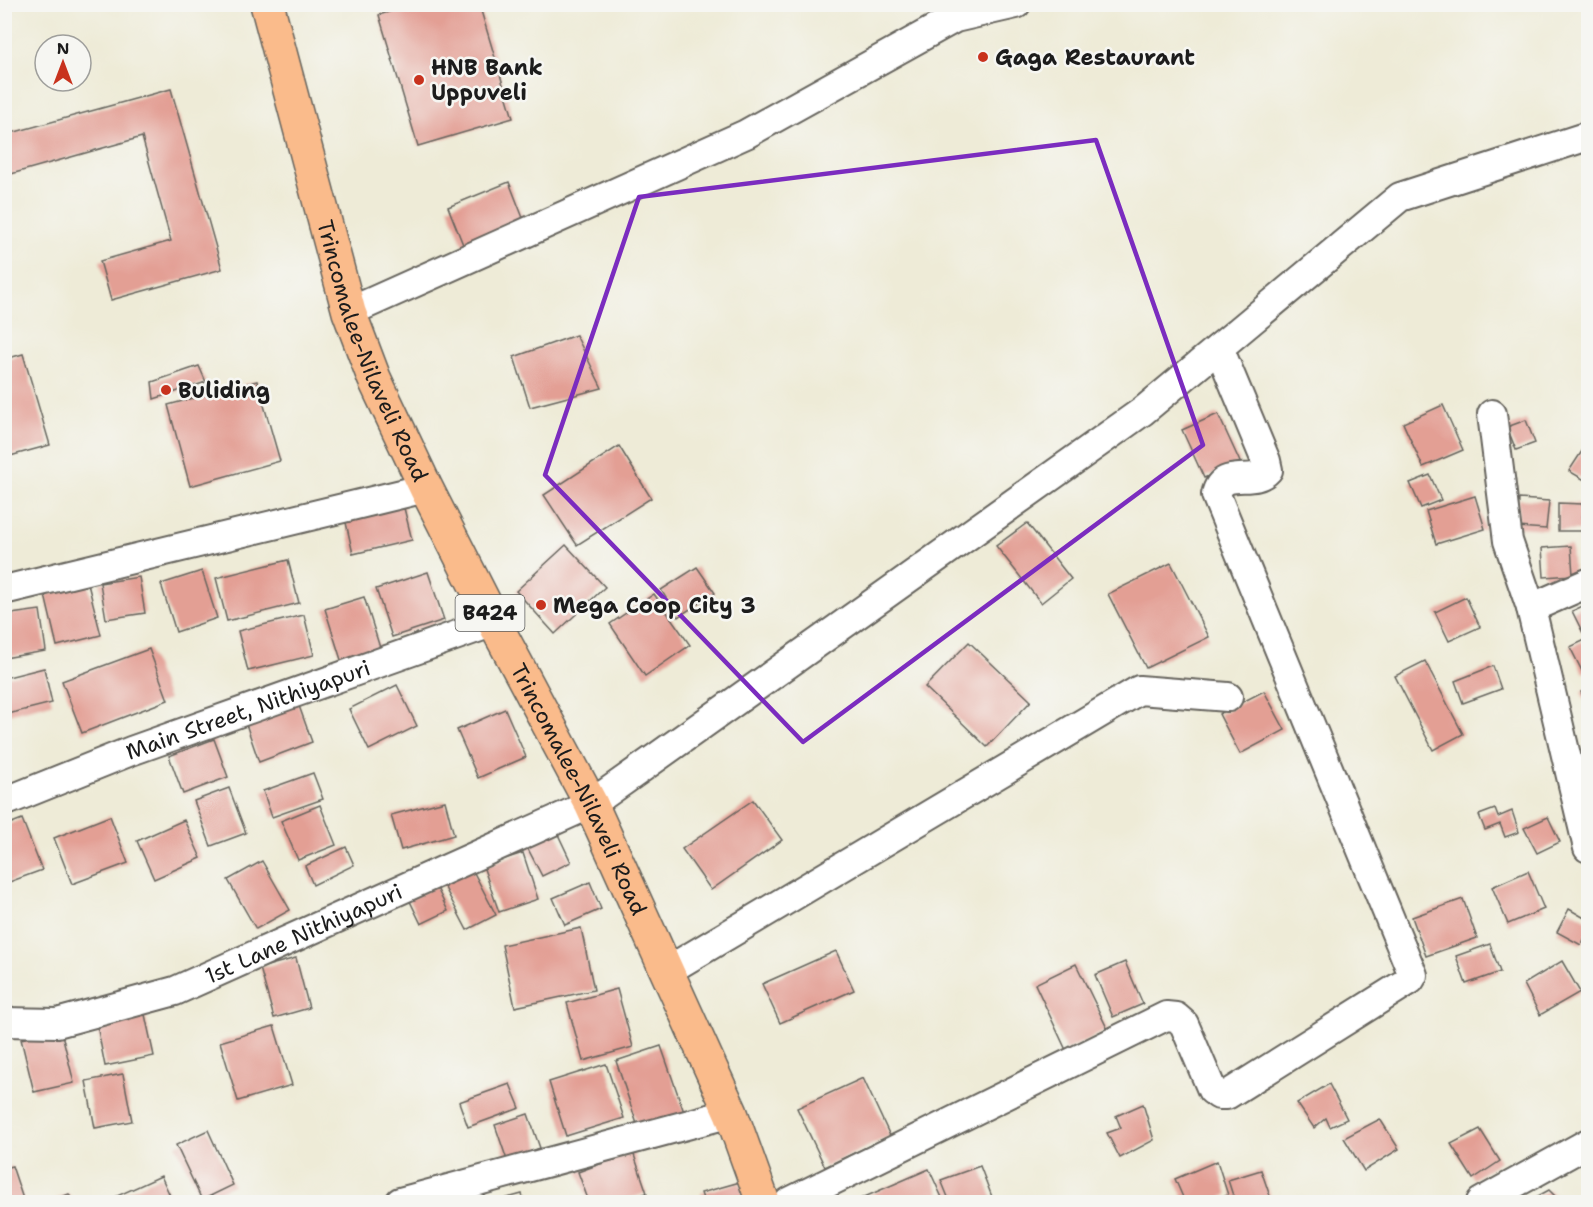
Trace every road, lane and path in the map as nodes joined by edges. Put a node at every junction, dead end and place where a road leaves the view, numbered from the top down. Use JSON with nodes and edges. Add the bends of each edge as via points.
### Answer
{"nodes":[{"id":1,"x":267,"y":4,"type":"edge"},
{"id":2,"x":1016,"y":4,"type":"edge"},
{"id":3,"x":1588,"y":136,"type":"edge"},
{"id":4,"x":349,"y":312,"type":"junction"},
{"id":5,"x":1219,"y":348,"type":"junction"},
{"id":6,"x":1492,"y":414,"type":"dead end"},
{"id":7,"x":426,"y":488,"type":"junction"},
{"id":8,"x":1588,"y":583,"type":"edge"},
{"id":9,"x":4,"y":590,"type":"edge"},
{"id":10,"x":1531,"y":608,"type":"junction"},
{"id":11,"x":494,"y":622,"type":"junction"},
{"id":12,"x":1228,"y":697,"type":"dead end"},
{"id":13,"x":4,"y":802,"type":"edge"},
{"id":14,"x":591,"y":804,"type":"junction"},
{"id":15,"x":1588,"y":848,"type":"edge"},
{"id":16,"x":668,"y":971,"type":"junction"},
{"id":17,"x":4,"y":1022,"type":"edge"},
{"id":18,"x":731,"y":1113,"type":"junction"},
{"id":19,"x":1588,"y":1143,"type":"edge"},
{"id":20,"x":400,"y":1203,"type":"edge"},
{"id":21,"x":763,"y":1203,"type":"edge"},
{"id":22,"x":789,"y":1203,"type":"edge"},
{"id":23,"x":1481,"y":1203,"type":"edge"}],
"edges":[{"from":1,"to":4,"type":"main road","name":"Trincomalee-Nilaveli Road","number":"B424"},
{"from":2,"to":4,"type":"street","via":[[955,18],[746,134]]},
{"from":3,"to":5,"type":"street","name":"1st Lane Nithiyapuri","via":[[1400,196]]},
{"from":4,"to":7,"type":"main road","name":"Trincomalee-Nilaveli Road","number":"B424","via":[[374,378]]},
{"from":5,"to":14,"type":"street","name":"1st Lane Nithiyapuri","via":[[1143,411]]},
{"from":5,"to":22,"type":"street","via":[[1268,470],[1223,481],[1216,495],[1413,975],[1227,1095],[1212,1090],[1184,1023],[1176,1017],[1166,1017]]},
{"from":6,"to":10,"type":"street","via":[[1508,541]]},
{"from":7,"to":9,"type":"street"},
{"from":7,"to":11,"type":"main road","name":"Trincomalee-Nilaveli Road","number":"B424"},
{"from":8,"to":10,"type":"street"},
{"from":10,"to":15,"type":"street"},
{"from":11,"to":13,"type":"street","name":"Main Street, Nithiyapuri","via":[[131,750]]},
{"from":11,"to":14,"type":"main road","name":"Trincomalee-Nilaveli Road","number":"B424"},
{"from":12,"to":16,"type":"street","via":[[1139,690]]},
{"from":14,"to":16,"type":"main road","name":"Trincomalee-Nilaveli Road","number":"B424"},
{"from":14,"to":17,"type":"street","name":"1st Lane Nithiyapuri","via":[[174,991],[57,1023]]},
{"from":16,"to":18,"type":"main road","name":"Trincomalee-Nilaveli Road","number":"B424"},
{"from":18,"to":20,"type":"street"},
{"from":18,"to":21,"type":"main road","name":"Trincomalee-Nilaveli Road","number":"B424"},
{"from":19,"to":23,"type":"street"}]}
